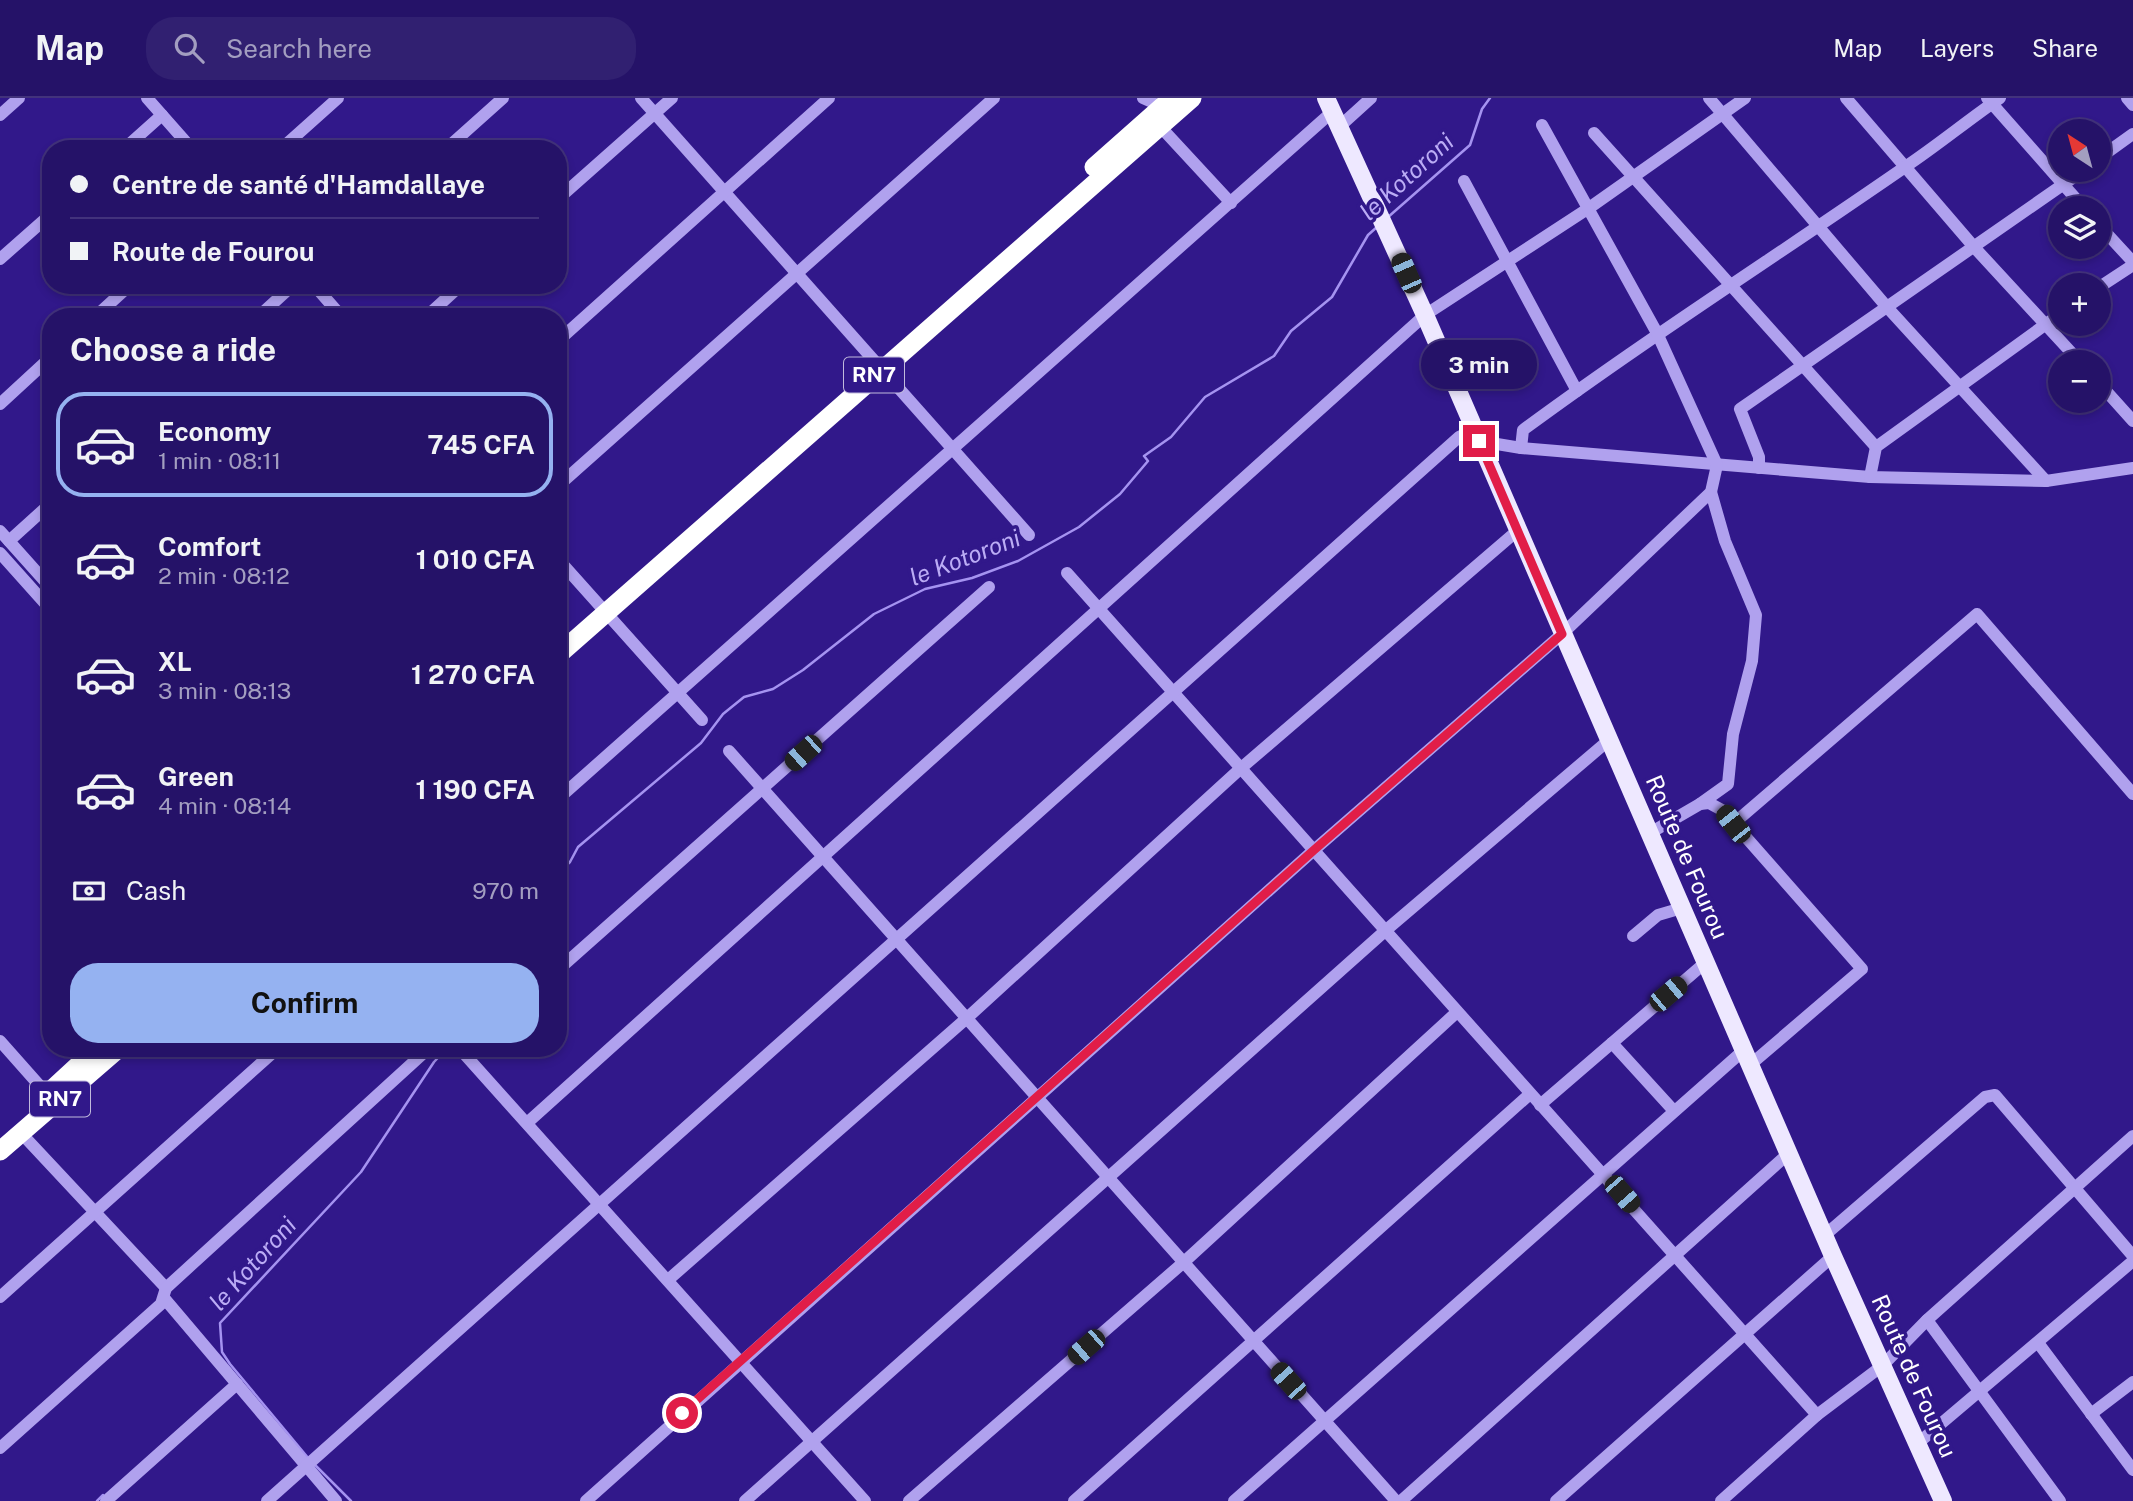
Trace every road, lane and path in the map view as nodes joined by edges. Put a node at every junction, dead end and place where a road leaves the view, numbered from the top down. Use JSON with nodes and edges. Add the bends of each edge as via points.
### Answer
{"nodes":[{"id":1,"x":19,"y":98,"type":"edge"},
{"id":2,"x":147,"y":98,"type":"edge"},
{"id":3,"x":338,"y":98,"type":"edge"},
{"id":4,"x":503,"y":98,"type":"edge"},
{"id":5,"x":641,"y":98,"type":"edge"},
{"id":6,"x":672,"y":98,"type":"edge"},
{"id":7,"x":829,"y":98,"type":"edge"},
{"id":8,"x":994,"y":98,"type":"edge"},
{"id":9,"x":1192,"y":98,"type":"edge"},
{"id":10,"x":1371,"y":98,"type":"edge"},
{"id":11,"x":1709,"y":98,"type":"edge"},
{"id":12,"x":1745,"y":98,"type":"edge"},
{"id":13,"x":1846,"y":98,"type":"edge"},
{"id":14,"x":2127,"y":98,"type":"edge"},
{"id":15,"x":1993,"y":100,"type":"edge"},
{"id":16,"x":2133,"y":105,"type":"edge"},
{"id":17,"x":1157,"y":109,"type":"edge"},
{"id":18,"x":1332,"y":112,"type":"edge"},
{"id":19,"x":654,"y":113,"type":"junction"},
{"id":20,"x":1723,"y":114,"type":"junction"},
{"id":21,"x":0,"y":115,"type":"edge"},
{"id":22,"x":162,"y":115,"type":"junction"},
{"id":23,"x":1542,"y":124,"type":"dead end"},
{"id":24,"x":1594,"y":133,"type":"dead end"},
{"id":25,"x":2133,"y":134,"type":"edge"},
{"id":26,"x":134,"y":140,"type":"edge"},
{"id":27,"x":184,"y":140,"type":"edge"},
{"id":28,"x":291,"y":140,"type":"edge"},
{"id":29,"x":456,"y":140,"type":"edge"},
{"id":30,"x":2111,"y":150,"type":"edge"},
{"id":31,"x":1907,"y":166,"type":"junction"},
{"id":32,"x":1634,"y":176,"type":"junction"},
{"id":33,"x":1464,"y":181,"type":"dead end"},
{"id":34,"x":2067,"y":182,"type":"edge"},
{"id":35,"x":2063,"y":185,"type":"junction"},
{"id":36,"x":567,"y":191,"type":"edge"},
{"id":37,"x":723,"y":192,"type":"junction"},
{"id":38,"x":2073,"y":196,"type":"edge"},
{"id":39,"x":1231,"y":203,"type":"junction"},
{"id":40,"x":1589,"y":208,"type":"junction"},
{"id":41,"x":42,"y":222,"type":"edge"},
{"id":42,"x":1818,"y":225,"type":"junction"},
{"id":43,"x":2111,"y":239,"type":"edge"},
{"id":44,"x":1974,"y":247,"type":"junction"},
{"id":45,"x":0,"y":259,"type":"edge"},
{"id":46,"x":1508,"y":262,"type":"junction"},
{"id":47,"x":2133,"y":264,"type":"edge"},
{"id":48,"x":797,"y":271,"type":"junction"},
{"id":49,"x":2111,"y":279,"type":"edge"},
{"id":50,"x":1731,"y":285,"type":"junction"},
{"id":51,"x":120,"y":294,"type":"edge"},
{"id":52,"x":283,"y":294,"type":"edge"},
{"id":53,"x":322,"y":294,"type":"edge"},
{"id":54,"x":451,"y":294,"type":"edge"},
{"id":55,"x":1885,"y":306,"type":"junction"},
{"id":56,"x":105,"y":308,"type":"edge"},
{"id":57,"x":268,"y":308,"type":"edge"},
{"id":58,"x":334,"y":308,"type":"edge"},
{"id":59,"x":436,"y":308,"type":"edge"},
{"id":60,"x":1425,"y":314,"type":"junction"},
{"id":61,"x":2046,"y":324,"type":"junction"},
{"id":62,"x":567,"y":333,"type":"edge"},
{"id":63,"x":1657,"y":333,"type":"junction"},
{"id":64,"x":2069,"y":350,"type":"edge"},
{"id":65,"x":879,"y":363,"type":"junction"},
{"id":66,"x":42,"y":365,"type":"edge"},
{"id":67,"x":1804,"y":366,"type":"junction"},
{"id":68,"x":1958,"y":385,"type":"junction"},
{"id":69,"x":1577,"y":391,"type":"junction"},
{"id":70,"x":2111,"y":396,"type":"edge"},
{"id":71,"x":0,"y":404,"type":"edge"},
{"id":72,"x":2133,"y":421,"type":"edge"},
{"id":73,"x":1476,"y":435,"type":"junction"},
{"id":74,"x":1876,"y":447,"type":"junction"},
{"id":75,"x":953,"y":448,"type":"junction"},
{"id":76,"x":1521,"y":448,"type":"junction"},
{"id":77,"x":1717,"y":465,"type":"junction"},
{"id":78,"x":1759,"y":468,"type":"junction"},
{"id":79,"x":2133,"y":468,"type":"edge"},
{"id":80,"x":1870,"y":477,"type":"junction"},
{"id":81,"x":567,"y":478,"type":"edge"},
{"id":82,"x":2046,"y":481,"type":"junction"},
{"id":83,"x":1711,"y":492,"type":"junction"},
{"id":84,"x":42,"y":511,"type":"edge"},
{"id":85,"x":0,"y":531,"type":"edge"},
{"id":86,"x":1517,"y":531,"type":"junction"},
{"id":87,"x":1028,"y":535,"type":"dead end"},
{"id":88,"x":9,"y":541,"type":"junction"},
{"id":89,"x":0,"y":552,"type":"edge"},
{"id":90,"x":567,"y":569,"type":"edge"},
{"id":91,"x":1067,"y":573,"type":"dead end"},
{"id":92,"x":42,"y":578,"type":"edge"},
{"id":93,"x":989,"y":587,"type":"dead end"},
{"id":94,"x":42,"y":600,"type":"edge"},
{"id":95,"x":602,"y":608,"type":"junction"},
{"id":96,"x":1100,"y":610,"type":"junction"},
{"id":97,"x":567,"y":632,"type":"edge"},
{"id":98,"x":1562,"y":634,"type":"junction"},
{"id":99,"x":567,"y":645,"type":"edge"},
{"id":100,"x":1174,"y":692,"type":"junction"},
{"id":101,"x":678,"y":693,"type":"junction"},
{"id":102,"x":702,"y":720,"type":"dead end"},
{"id":103,"x":1609,"y":740,"type":"junction"},
{"id":104,"x":729,"y":751,"type":"dead end"},
{"id":105,"x":1240,"y":769,"type":"junction"},
{"id":106,"x":762,"y":790,"type":"junction"},
{"id":107,"x":567,"y":791,"type":"edge"},
{"id":108,"x":2133,"y":794,"type":"edge"},
{"id":109,"x":1700,"y":804,"type":"junction"},
{"id":110,"x":1733,"y":824,"type":"junction"},
{"id":111,"x":1650,"y":833,"type":"junction"},
{"id":112,"x":1314,"y":850,"type":"junction"},
{"id":113,"x":822,"y":857,"type":"junction"},
{"id":114,"x":1682,"y":908,"type":"junction"},
{"id":115,"x":1385,"y":931,"type":"junction"},
{"id":116,"x":1633,"y":936,"type":"dead end"},
{"id":117,"x":895,"y":939,"type":"junction"},
{"id":118,"x":567,"y":962,"type":"edge"},
{"id":119,"x":1706,"y":962,"type":"junction"},
{"id":120,"x":1457,"y":1012,"type":"junction"},
{"id":121,"x":967,"y":1018,"type":"junction"},
{"id":122,"x":0,"y":1041,"type":"edge"},
{"id":123,"x":1612,"y":1042,"type":"junction"},
{"id":124,"x":87,"y":1057,"type":"edge"},
{"id":125,"x":109,"y":1057,"type":"edge"},
{"id":126,"x":268,"y":1057,"type":"edge"},
{"id":127,"x":419,"y":1057,"type":"edge"},
{"id":128,"x":470,"y":1057,"type":"edge"},
{"id":129,"x":1747,"y":1057,"type":"junction"},
{"id":130,"x":47,"y":1094,"type":"junction"},
{"id":131,"x":1530,"y":1094,"type":"junction"},
{"id":132,"x":1039,"y":1098,"type":"junction"},
{"id":133,"x":1540,"y":1105,"type":"junction"},
{"id":134,"x":1674,"y":1111,"type":"junction"},
{"id":135,"x":527,"y":1123,"type":"junction"},
{"id":136,"x":21,"y":1133,"type":"junction"},
{"id":137,"x":0,"y":1134,"type":"edge"},
{"id":138,"x":2133,"y":1136,"type":"edge"},
{"id":139,"x":0,"y":1151,"type":"edge"},
{"id":140,"x":1789,"y":1153,"type":"junction"},
{"id":141,"x":1604,"y":1174,"type":"junction"},
{"id":142,"x":1110,"y":1176,"type":"junction"},
{"id":143,"x":2076,"y":1188,"type":"junction"},
{"id":144,"x":598,"y":1202,"type":"junction"},
{"id":145,"x":93,"y":1212,"type":"junction"},
{"id":146,"x":1825,"y":1235,"type":"junction"},
{"id":147,"x":1833,"y":1255,"type":"junction"},
{"id":148,"x":1676,"y":1257,"type":"junction"},
{"id":149,"x":2133,"y":1258,"type":"edge"},
{"id":150,"x":1184,"y":1262,"type":"junction"},
{"id":151,"x":668,"y":1280,"type":"junction"},
{"id":152,"x":165,"y":1293,"type":"junction"},
{"id":153,"x":0,"y":1297,"type":"edge"},
{"id":154,"x":1927,"y":1320,"type":"junction"},
{"id":155,"x":1744,"y":1334,"type":"junction"},
{"id":156,"x":1253,"y":1342,"type":"junction"},
{"id":157,"x":2039,"y":1344,"type":"junction"},
{"id":158,"x":740,"y":1361,"type":"junction"},
{"id":159,"x":1882,"y":1366,"type":"junction"},
{"id":160,"x":2133,"y":1382,"type":"edge"},
{"id":161,"x":237,"y":1384,"type":"junction"},
{"id":162,"x":1980,"y":1390,"type":"junction"},
{"id":163,"x":2091,"y":1414,"type":"junction"},
{"id":164,"x":1817,"y":1415,"type":"junction"},
{"id":165,"x":1324,"y":1421,"type":"junction"},
{"id":166,"x":812,"y":1442,"type":"junction"},
{"id":167,"x":1917,"y":1444,"type":"junction"},
{"id":168,"x":0,"y":1448,"type":"edge"},
{"id":169,"x":311,"y":1463,"type":"junction"},
{"id":170,"x":2133,"y":1469,"type":"edge"},
{"id":171,"x":106,"y":1501,"type":"edge"},
{"id":172,"x":267,"y":1501,"type":"edge"},
{"id":173,"x":337,"y":1501,"type":"edge"},
{"id":174,"x":586,"y":1501,"type":"edge"},
{"id":175,"x":745,"y":1501,"type":"edge"},
{"id":176,"x":865,"y":1501,"type":"edge"},
{"id":177,"x":909,"y":1501,"type":"edge"},
{"id":178,"x":1074,"y":1501,"type":"edge"},
{"id":179,"x":1234,"y":1501,"type":"edge"},
{"id":180,"x":1398,"y":1501,"type":"edge"},
{"id":181,"x":1556,"y":1501,"type":"edge"},
{"id":182,"x":1721,"y":1501,"type":"edge"},
{"id":183,"x":1943,"y":1501,"type":"edge"},
{"id":184,"x":2060,"y":1501,"type":"edge"}],
"edges":[{"from":1,"to":21,"type":"street"},
{"from":2,"to":22,"type":"street"},
{"from":3,"to":28,"type":"street"},
{"from":4,"to":29,"type":"street"},
{"from":5,"to":19,"type":"street"},
{"from":6,"to":19,"type":"street"},
{"from":7,"to":37,"type":"street"},
{"from":8,"to":48,"type":"street"},
{"from":9,"to":17,"type":"highway","number":"RN7"},
{"from":10,"to":18,"type":"street"},
{"from":11,"to":20,"type":"street"},
{"from":12,"to":20,"type":"street"},
{"from":13,"to":31,"type":"street"},
{"from":14,"to":16,"type":"street"},
{"from":15,"to":31,"type":"street"},
{"from":15,"to":35,"type":"street"},
{"from":17,"to":39,"type":"street"},
{"from":17,"to":65,"type":"highway","number":"RN7"},
{"from":18,"to":39,"type":"street"},
{"from":18,"to":60,"type":"main road","name":"Route de Fourou"},
{"from":19,"to":36,"type":"street"},
{"from":19,"to":37,"type":"street"},
{"from":20,"to":32,"type":"street"},
{"from":20,"to":42,"type":"street"},
{"from":22,"to":26,"type":"street"},
{"from":22,"to":27,"type":"street"},
{"from":23,"to":40,"type":"street"},
{"from":24,"to":32,"type":"street"},
{"from":25,"to":30,"type":"street"},
{"from":31,"to":42,"type":"street"},
{"from":31,"to":44,"type":"street"},
{"from":32,"to":40,"type":"street"},
{"from":32,"to":50,"type":"street"},
{"from":33,"to":46,"type":"street"},
{"from":34,"to":35,"type":"street"},
{"from":35,"to":38,"type":"street"},
{"from":35,"to":44,"type":"street"},
{"from":37,"to":48,"type":"street"},
{"from":37,"to":62,"type":"street"},
{"from":39,"to":75,"type":"street"},
{"from":40,"to":46,"type":"street"},
{"from":40,"to":63,"type":"street"},
{"from":41,"to":45,"type":"street"},
{"from":42,"to":50,"type":"street"},
{"from":42,"to":55,"type":"street"},
{"from":43,"to":47,"type":"street"},
{"from":44,"to":55,"type":"street"},
{"from":44,"to":61,"type":"street"},
{"from":46,"to":60,"type":"street"},
{"from":46,"to":69,"type":"street"},
{"from":47,"to":49,"type":"street"},
{"from":48,"to":65,"type":"street"},
{"from":48,"to":81,"type":"street"},
{"from":50,"to":63,"type":"street"},
{"from":50,"to":67,"type":"street"},
{"from":51,"to":56,"type":"street"},
{"from":52,"to":57,"type":"street"},
{"from":53,"to":58,"type":"street"},
{"from":54,"to":59,"type":"street"},
{"from":55,"to":67,"type":"street"},
{"from":55,"to":68,"type":"street"},
{"from":60,"to":73,"type":"main road","name":"Route de Fourou"},
{"from":60,"to":96,"type":"street"},
{"from":61,"to":64,"type":"street"},
{"from":61,"to":68,"type":"street"},
{"from":63,"to":69,"type":"street"},
{"from":63,"to":77,"type":"street"},
{"from":65,"to":75,"type":"street"},
{"from":65,"to":95,"type":"highway","number":"RN7"},
{"from":66,"to":71,"type":"street"},
{"from":67,"to":74,"type":"street"},
{"from":67,"to":78,"type":"street","via":[[1740,409]]},
{"from":68,"to":74,"type":"street"},
{"from":68,"to":82,"type":"street"},
{"from":69,"to":76,"type":"street","via":[[1523,430]]},
{"from":70,"to":72,"type":"street"},
{"from":73,"to":76,"type":"street"},
{"from":73,"to":86,"type":"main road","name":"Route de Fourou"},
{"from":73,"to":100,"type":"street","via":[[1459,437]]},
{"from":74,"to":80,"type":"street"},
{"from":75,"to":87,"type":"street"},
{"from":75,"to":101,"type":"street"},
{"from":76,"to":77,"type":"street"},
{"from":77,"to":78,"type":"street"},
{"from":77,"to":83,"type":"street"},
{"from":78,"to":80,"type":"street"},
{"from":79,"to":82,"type":"street"},
{"from":80,"to":82,"type":"street"},
{"from":83,"to":98,"type":"street"},
{"from":83,"to":109,"type":"street","via":[[1725,541],[1756,615],[1752,661],[1733,734],[1728,784]]},
{"from":84,"to":88,"type":"street"},
{"from":85,"to":88,"type":"street"},
{"from":86,"to":98,"type":"main road","name":"Route de Fourou"},
{"from":86,"to":105,"type":"street"},
{"from":88,"to":92,"type":"street"},
{"from":89,"to":94,"type":"street"},
{"from":90,"to":95,"type":"street"},
{"from":91,"to":96,"type":"street"},
{"from":93,"to":106,"type":"street"},
{"from":95,"to":97,"type":"highway","number":"RN7"},
{"from":95,"to":99,"type":"highway","number":"RN7"},
{"from":95,"to":101,"type":"street"},
{"from":96,"to":100,"type":"street"},
{"from":96,"to":113,"type":"street"},
{"from":98,"to":103,"type":"main road","name":"Route de Fourou"},
{"from":98,"to":112,"type":"street"},
{"from":100,"to":105,"type":"street"},
{"from":100,"to":117,"type":"street"},
{"from":101,"to":102,"type":"street"},
{"from":101,"to":107,"type":"street"},
{"from":103,"to":111,"type":"main road","name":"Route de Fourou"},
{"from":103,"to":115,"type":"street"},
{"from":104,"to":106,"type":"street"},
{"from":105,"to":112,"type":"street"},
{"from":105,"to":121,"type":"street"},
{"from":106,"to":113,"type":"street"},
{"from":106,"to":118,"type":"street"},
{"from":108,"to":110,"type":"street","via":[[1977,614]]},
{"from":109,"to":110,"type":"street","via":[[1722,810]]},
{"from":109,"to":111,"type":"street"},
{"from":110,"to":129,"type":"street","via":[[1862,969]]},
{"from":111,"to":114,"type":"main road","name":"Route de Fourou"},
{"from":112,"to":115,"type":"street"},
{"from":112,"to":132,"type":"street"},
{"from":113,"to":117,"type":"street"},
{"from":113,"to":135,"type":"street"},
{"from":114,"to":116,"type":"street","via":[[1658,915]]},
{"from":114,"to":119,"type":"main road","name":"Route de Fourou"},
{"from":115,"to":120,"type":"street"},
{"from":115,"to":142,"type":"street"},
{"from":117,"to":121,"type":"street"},
{"from":117,"to":144,"type":"street"},
{"from":119,"to":123,"type":"street"},
{"from":119,"to":129,"type":"main road","name":"Route de Fourou"},
{"from":120,"to":131,"type":"street"},
{"from":120,"to":150,"type":"street"},
{"from":121,"to":132,"type":"street"},
{"from":121,"to":151,"type":"street"},
{"from":122,"to":130,"type":"street"},
{"from":123,"to":133,"type":"street"},
{"from":123,"to":134,"type":"street"},
{"from":124,"to":130,"type":"highway","number":"RN7"},
{"from":125,"to":136,"type":"highway","number":"RN7"},
{"from":126,"to":145,"type":"street"},
{"from":127,"to":152,"type":"street"},
{"from":128,"to":135,"type":"street"},
{"from":129,"to":134,"type":"street"},
{"from":129,"to":140,"type":"main road","name":"Route de Fourou"},
{"from":130,"to":137,"type":"highway","number":"RN7"},
{"from":131,"to":133,"type":"street"},
{"from":131,"to":156,"type":"street"},
{"from":132,"to":142,"type":"street"},
{"from":132,"to":158,"type":"street"},
{"from":133,"to":141,"type":"street"},
{"from":134,"to":141,"type":"street"},
{"from":135,"to":144,"type":"street"},
{"from":136,"to":139,"type":"highway","number":"RN7"},
{"from":136,"to":145,"type":"street"},
{"from":138,"to":143,"type":"street"},
{"from":140,"to":146,"type":"main road","name":"Route de Fourou"},
{"from":140,"to":148,"type":"street"},
{"from":141,"to":148,"type":"street"},
{"from":141,"to":165,"type":"street"},
{"from":142,"to":150,"type":"street"},
{"from":142,"to":166,"type":"street"},
{"from":143,"to":146,"type":"street","via":[[1995,1095],[1985,1097]]},
{"from":143,"to":149,"type":"street"},
{"from":143,"to":154,"type":"street"},
{"from":144,"to":151,"type":"street"},
{"from":144,"to":169,"type":"street"},
{"from":145,"to":152,"type":"street"},
{"from":145,"to":153,"type":"street"},
{"from":146,"to":147,"type":"main road","name":"Route de Fourou"},
{"from":147,"to":155,"type":"street"},
{"from":147,"to":159,"type":"main road","name":"Route de Fourou"},
{"from":148,"to":155,"type":"street"},
{"from":148,"to":180,"type":"street"},
{"from":149,"to":157,"type":"street"},
{"from":150,"to":156,"type":"street"},
{"from":150,"to":177,"type":"street"},
{"from":151,"to":158,"type":"street"},
{"from":152,"to":161,"type":"street"},
{"from":152,"to":168,"type":"street"},
{"from":154,"to":159,"type":"street"},
{"from":154,"to":162,"type":"street"},
{"from":155,"to":164,"type":"street"},
{"from":155,"to":181,"type":"street"},
{"from":156,"to":165,"type":"street"},
{"from":156,"to":178,"type":"street"},
{"from":157,"to":162,"type":"street"},
{"from":157,"to":163,"type":"street"},
{"from":158,"to":166,"type":"street"},
{"from":158,"to":174,"type":"street"},
{"from":159,"to":164,"type":"street"},
{"from":159,"to":167,"type":"main road","name":"Route de Fourou"},
{"from":160,"to":163,"type":"street"},
{"from":161,"to":169,"type":"street"},
{"from":161,"to":171,"type":"street"},
{"from":162,"to":167,"type":"street"},
{"from":162,"to":184,"type":"street"},
{"from":163,"to":170,"type":"street"},
{"from":164,"to":182,"type":"street"},
{"from":165,"to":179,"type":"street"},
{"from":165,"to":180,"type":"street"},
{"from":166,"to":175,"type":"street"},
{"from":166,"to":176,"type":"street"},
{"from":167,"to":183,"type":"main road","name":"Route de Fourou"},
{"from":169,"to":172,"type":"street"},
{"from":169,"to":173,"type":"street"}]}
